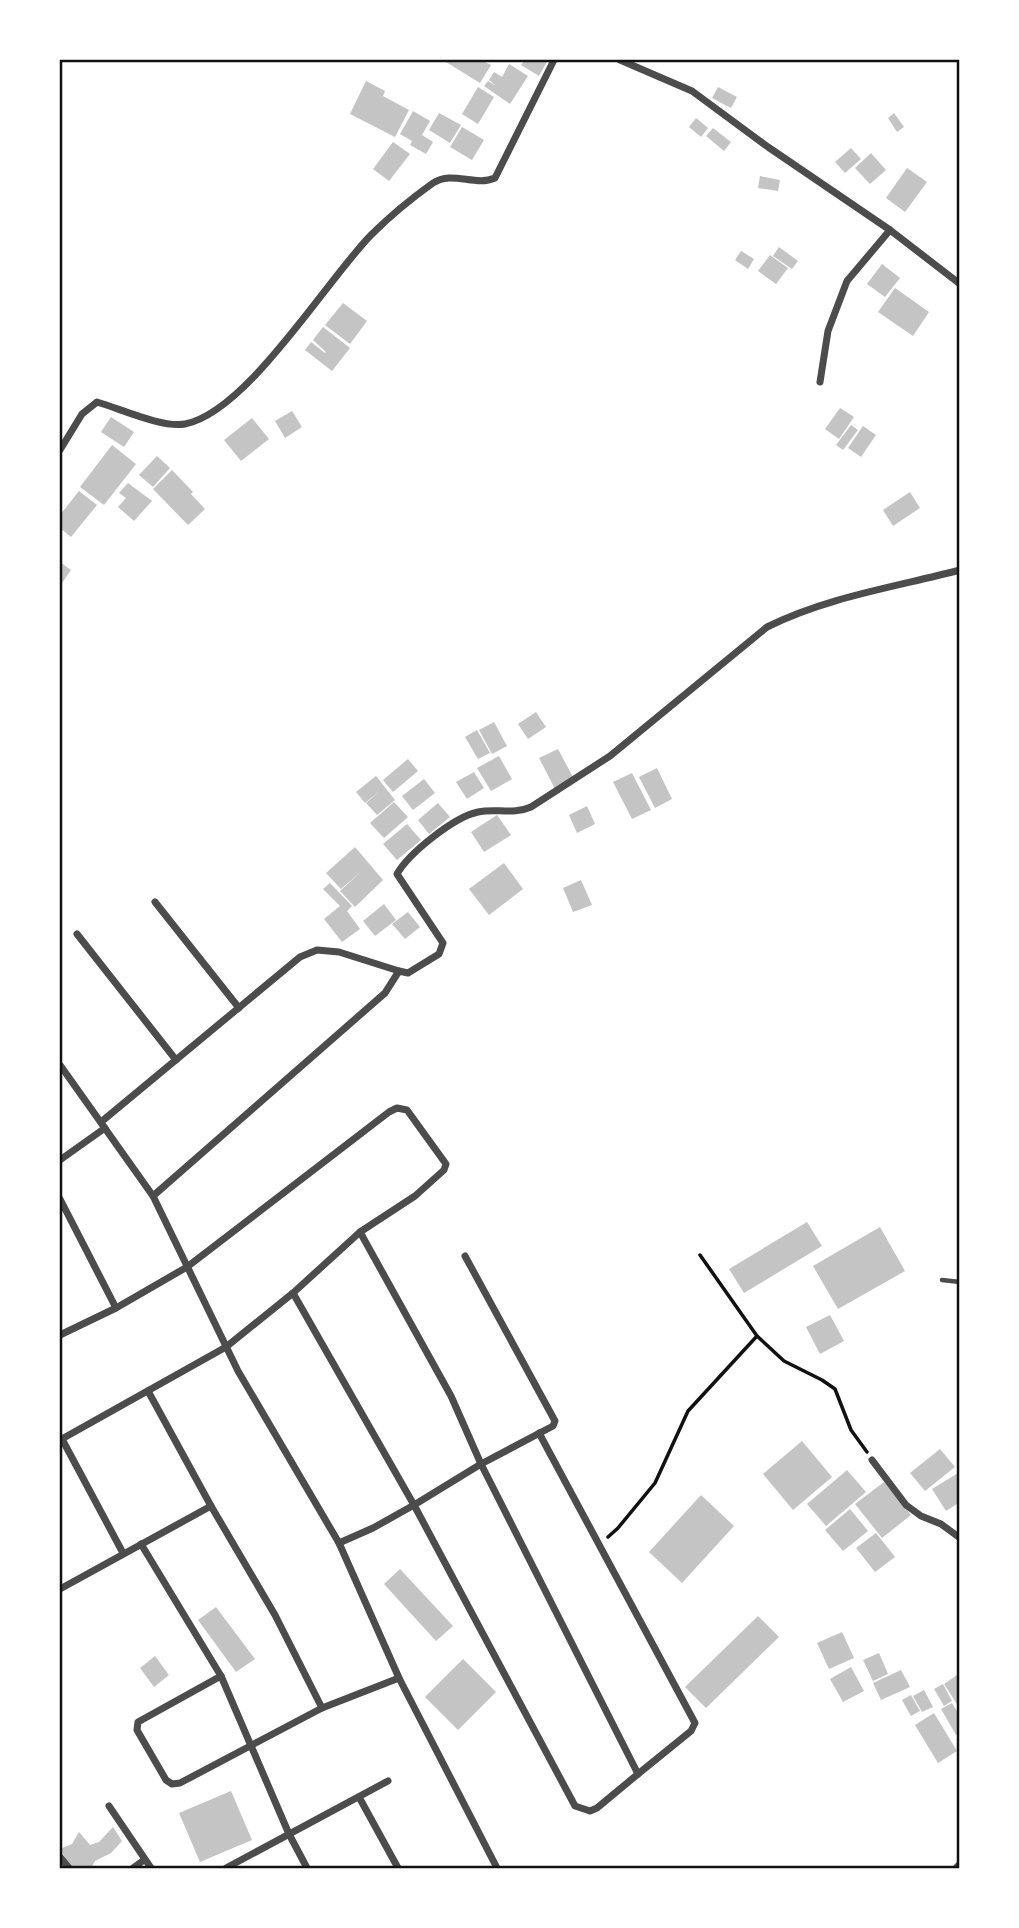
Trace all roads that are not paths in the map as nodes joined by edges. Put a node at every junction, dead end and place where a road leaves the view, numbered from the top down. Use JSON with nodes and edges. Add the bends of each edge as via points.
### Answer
{"nodes":[{"id":1,"x":554,"y":60,"type":"edge"},
{"id":2,"x":620,"y":60,"type":"edge"},
{"id":3,"x":890,"y":230,"type":"junction"},
{"id":4,"x":960,"y":284,"type":"edge"},
{"id":5,"x":820,"y":382,"type":"dead end"},
{"id":6,"x":60,"y":450,"type":"edge"},
{"id":7,"x":960,"y":570,"type":"edge"},
{"id":8,"x":155,"y":902,"type":"dead end"},
{"id":9,"x":77,"y":934,"type":"dead end"},
{"id":10,"x":399,"y":971,"type":"junction"},
{"id":11,"x":239,"y":1008,"type":"junction"},
{"id":12,"x":176,"y":1060,"type":"junction"},
{"id":13,"x":60,"y":1065,"type":"edge"},
{"id":14,"x":103,"y":1125,"type":"junction"},
{"id":15,"x":60,"y":1160,"type":"edge"},
{"id":16,"x":153,"y":1196,"type":"junction"},
{"id":17,"x":60,"y":1199,"type":"edge"},
{"id":18,"x":360,"y":1233,"type":"junction"},
{"id":19,"x":465,"y":1256,"type":"dead end"},
{"id":20,"x":187,"y":1267,"type":"junction"},
{"id":21,"x":942,"y":1280,"type":"dead end"},
{"id":22,"x":960,"y":1282,"type":"edge"},
{"id":23,"x":293,"y":1293,"type":"junction"},
{"id":24,"x":116,"y":1308,"type":"junction"},
{"id":25,"x":60,"y":1335,"type":"edge"},
{"id":26,"x":226,"y":1347,"type":"junction"},
{"id":27,"x":148,"y":1391,"type":"junction"},
{"id":28,"x":539,"y":1433,"type":"junction"},
{"id":29,"x":61,"y":1440,"type":"edge"},
{"id":30,"x":872,"y":1460,"type":"road end"},
{"id":31,"x":481,"y":1464,"type":"junction"},
{"id":32,"x":414,"y":1505,"type":"junction"},
{"id":33,"x":211,"y":1506,"type":"junction"},
{"id":34,"x":960,"y":1538,"type":"edge"},
{"id":35,"x":339,"y":1543,"type":"junction"},
{"id":36,"x":141,"y":1544,"type":"junction"},
{"id":37,"x":123,"y":1553,"type":"junction"},
{"id":38,"x":60,"y":1589,"type":"edge"},
{"id":39,"x":221,"y":1676,"type":"junction"},
{"id":40,"x":399,"y":1678,"type":"junction"},
{"id":41,"x":322,"y":1708,"type":"junction"},
{"id":42,"x":252,"y":1745,"type":"junction"},
{"id":43,"x":638,"y":1774,"type":"junction"},
{"id":44,"x":388,"y":1781,"type":"dead end"},
{"id":45,"x":359,"y":1797,"type":"junction"},
{"id":46,"x":109,"y":1806,"type":"dead end"},
{"id":47,"x":289,"y":1834,"type":"junction"},
{"id":48,"x":60,"y":1857,"type":"edge"},
{"id":49,"x":144,"y":1860,"type":"junction"},
{"id":50,"x":69,"y":1868,"type":"edge"},
{"id":51,"x":133,"y":1868,"type":"edge"},
{"id":52,"x":151,"y":1868,"type":"edge"},
{"id":53,"x":226,"y":1868,"type":"edge"},
{"id":54,"x":307,"y":1868,"type":"edge"},
{"id":55,"x":397,"y":1868,"type":"edge"},
{"id":56,"x":497,"y":1868,"type":"edge"}],
"edges":[{"from":1,"to":6,"type":"street","via":[[495,178],[484,182],[447,177],[399,211],[372,234],[257,375],[224,403],[186,424],[170,424],[97,402],[82,414]]},
{"from":2,"to":3,"type":"street","via":[[692,91]]},
{"from":3,"to":4,"type":"street"},
{"from":3,"to":5,"type":"street","via":[[847,281],[828,331]]},
{"from":7,"to":10,"type":"street","via":[[822,605],[767,627],[610,756],[531,807],[477,812],[425,842],[397,874],[443,943],[439,954],[408,973]]},
{"from":8,"to":11,"type":"street"},
{"from":9,"to":12,"type":"street"},
{"from":10,"to":11,"type":"street","via":[[339,952],[317,950],[300,957]]},
{"from":10,"to":16,"type":"street","via":[[385,993]]},
{"from":11,"to":12,"type":"street"},
{"from":12,"to":14,"type":"street"},
{"from":13,"to":14,"type":"street"},
{"from":14,"to":15,"type":"street"},
{"from":14,"to":16,"type":"street"},
{"from":16,"to":20,"type":"street"},
{"from":17,"to":24,"type":"street"},
{"from":18,"to":20,"type":"street","via":[[444,1170],[440,1154],[407,1110],[389,1112]]},
{"from":18,"to":23,"type":"street"},
{"from":18,"to":31,"type":"street","via":[[452,1396]]},
{"from":19,"to":28,"type":"street","via":[[554,1418],[553,1426]]},
{"from":20,"to":24,"type":"street"},
{"from":20,"to":26,"type":"street"},
{"from":21,"to":22,"type":"lane"},
{"from":23,"to":26,"type":"street"},
{"from":23,"to":32,"type":"street"},
{"from":24,"to":25,"type":"street"},
{"from":26,"to":27,"type":"street"},
{"from":26,"to":35,"type":"street"},
{"from":27,"to":29,"type":"street"},
{"from":27,"to":33,"type":"street"},
{"from":28,"to":31,"type":"street"},
{"from":28,"to":43,"type":"street","via":[[695,1723]]},
{"from":29,"to":37,"type":"street"},
{"from":30,"to":34,"type":"street","via":[[906,1505]]},
{"from":31,"to":32,"type":"street"},
{"from":31,"to":43,"type":"street"},
{"from":32,"to":35,"type":"street"},
{"from":32,"to":43,"type":"street","via":[[575,1806],[590,1811],[597,1808]]},
{"from":33,"to":36,"type":"street"},
{"from":33,"to":41,"type":"street","via":[[275,1615]]},
{"from":35,"to":40,"type":"street"},
{"from":36,"to":37,"type":"street"},
{"from":36,"to":39,"type":"street"},
{"from":37,"to":38,"type":"street"},
{"from":39,"to":42,"type":"street"},
{"from":39,"to":42,"type":"street","via":[[143,1717],[136,1730],[166,1780],[175,1785]]},
{"from":40,"to":41,"type":"street"},
{"from":40,"to":56,"type":"street"},
{"from":41,"to":42,"type":"street"},
{"from":42,"to":47,"type":"street"},
{"from":44,"to":45,"type":"street"},
{"from":45,"to":47,"type":"street"},
{"from":45,"to":55,"type":"street"},
{"from":46,"to":49,"type":"street"},
{"from":47,"to":53,"type":"street"},
{"from":47,"to":54,"type":"street"},
{"from":48,"to":50,"type":"street"},
{"from":49,"to":51,"type":"street"},
{"from":49,"to":52,"type":"street"}]}
